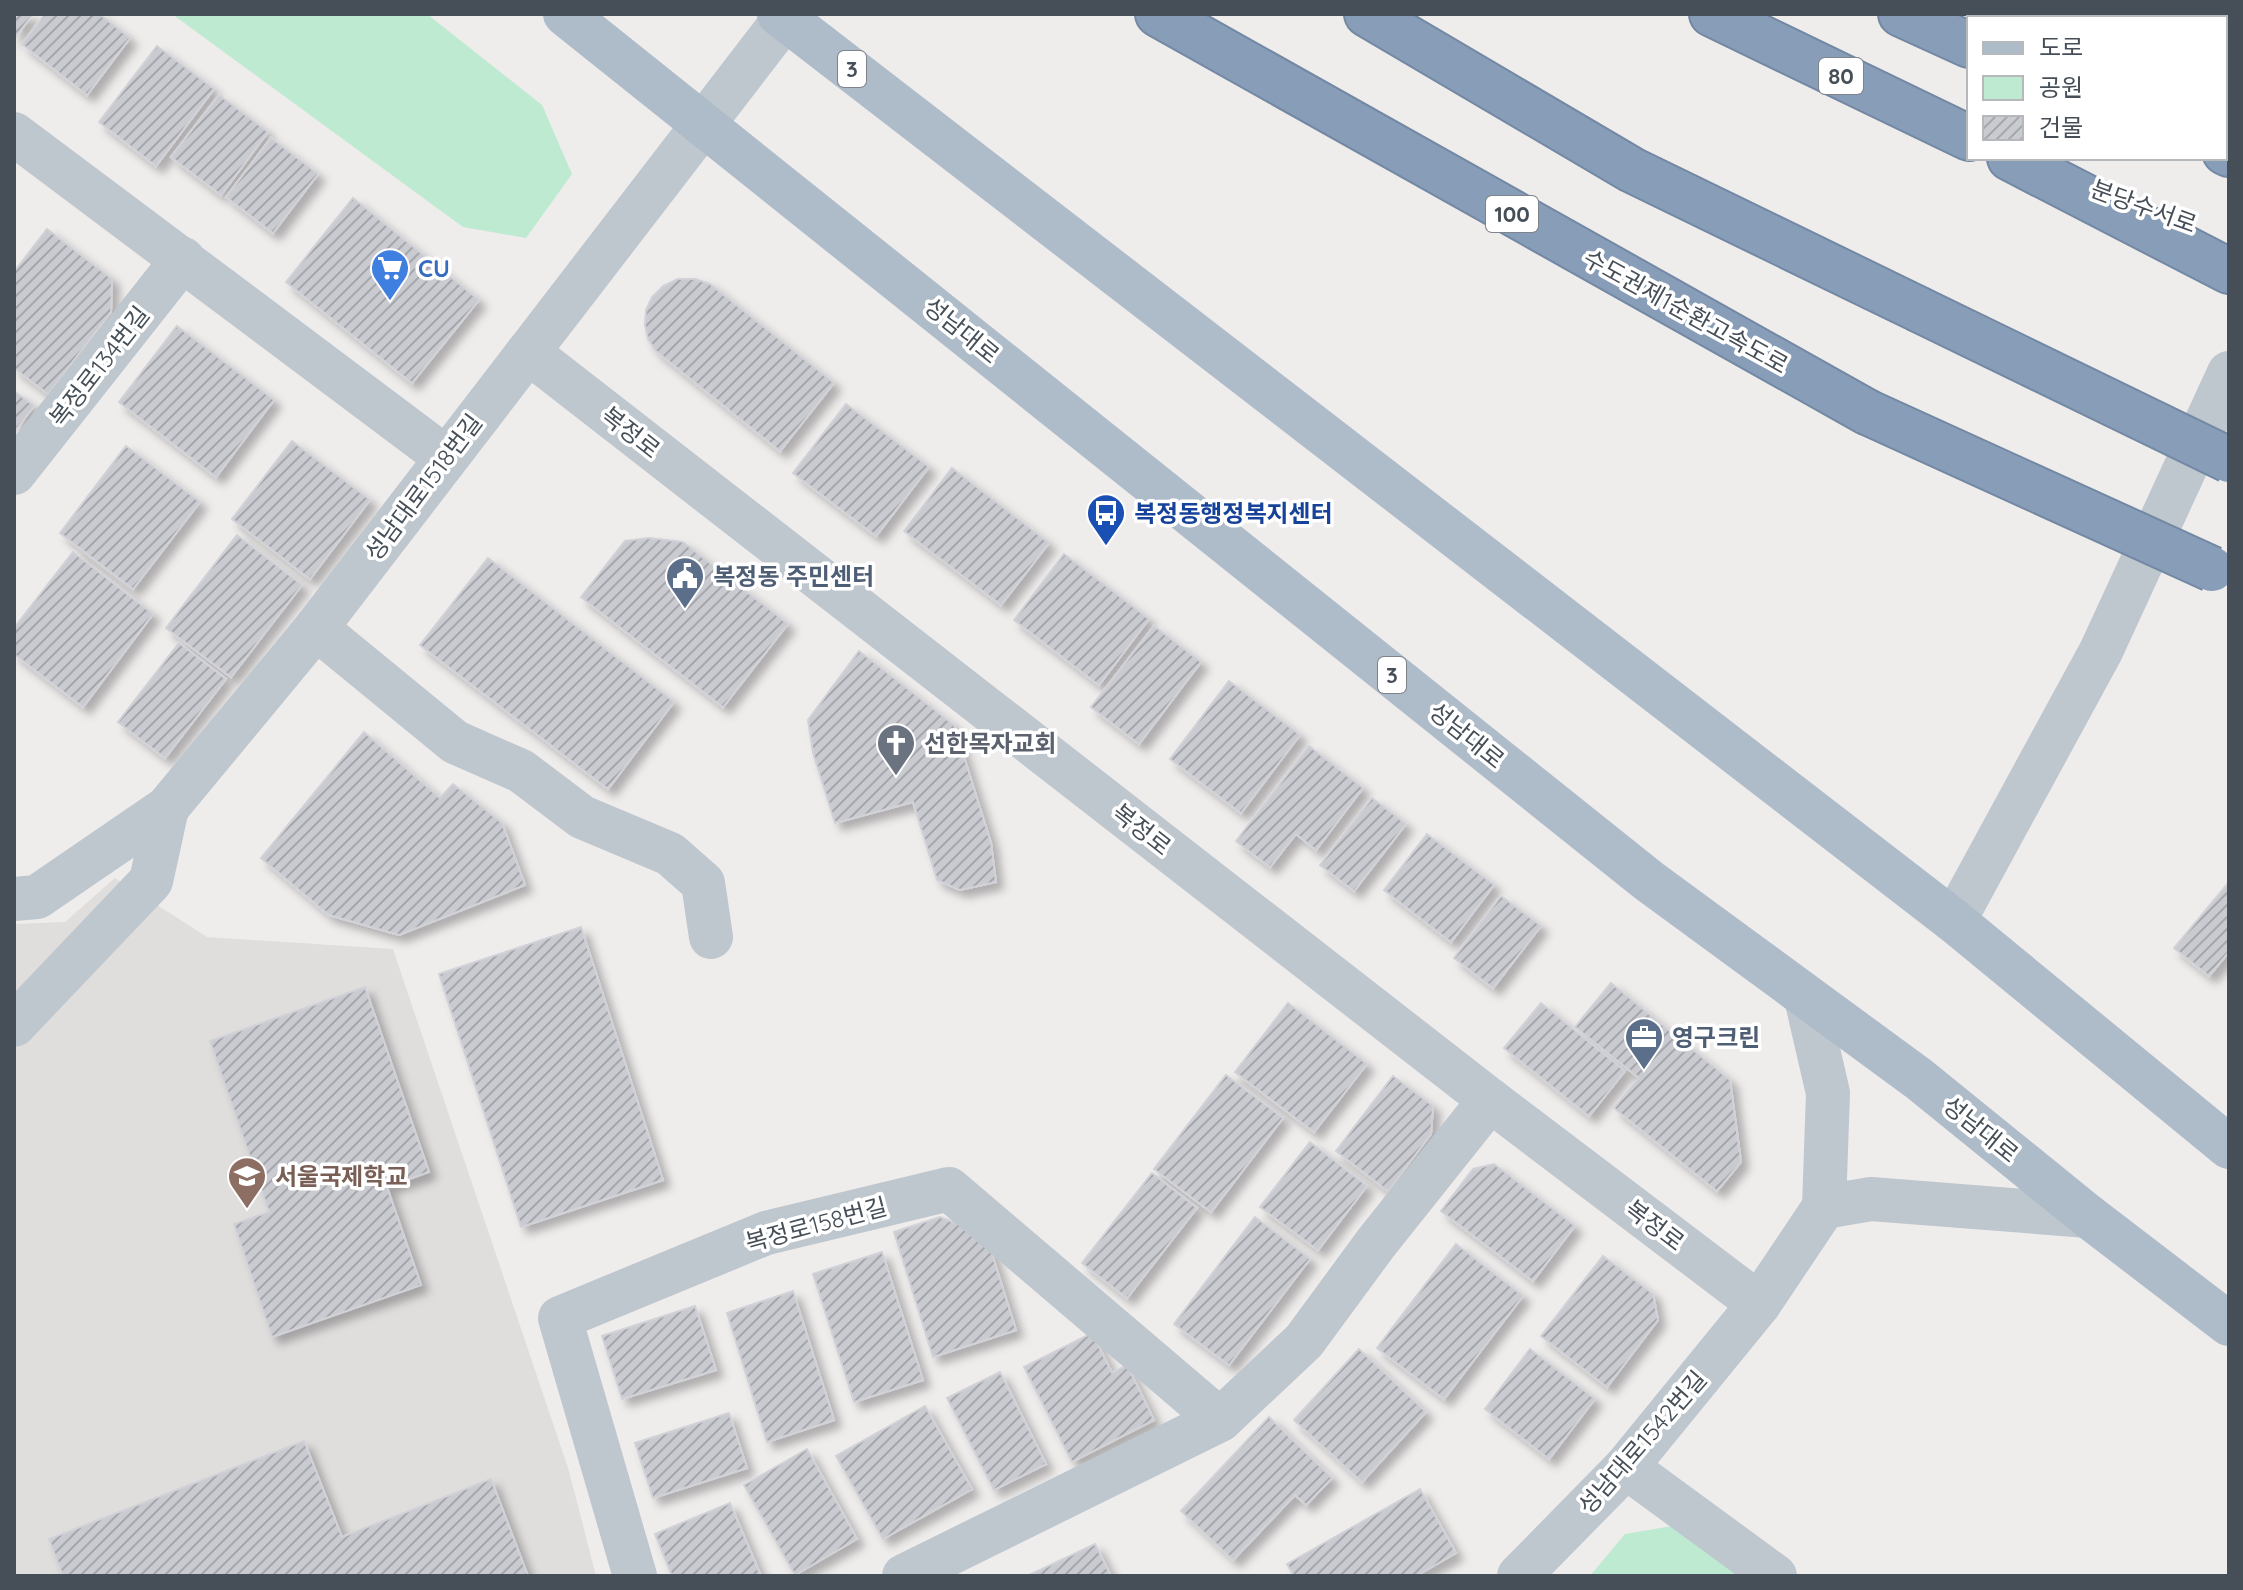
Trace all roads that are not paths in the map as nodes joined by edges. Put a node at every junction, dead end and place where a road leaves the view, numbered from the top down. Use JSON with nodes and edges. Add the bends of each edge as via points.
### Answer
{"nodes":[{"id":1,"x":565,"y":14,"type":"edge"},
{"id":2,"x":1158,"y":14,"type":"edge"},
{"id":3,"x":1367,"y":14,"type":"edge"},
{"id":4,"x":1712,"y":14,"type":"edge"},
{"id":5,"x":1901,"y":14,"type":"edge"},
{"id":6,"x":782,"y":16,"type":"edge"},
{"id":7,"x":1967,"y":44,"type":"edge"},
{"id":8,"x":703,"y":123,"type":"junction"},
{"id":9,"x":14,"y":134,"type":"edge"},
{"id":10,"x":1967,"y":137,"type":"edge"},
{"id":11,"x":2016,"y":160,"type":"edge"},
{"id":12,"x":2017,"y":160,"type":"edge"},
{"id":13,"x":2229,"y":238,"type":"edge"},
{"id":14,"x":183,"y":259,"type":"junction"},
{"id":15,"x":2229,"y":271,"type":"edge"},
{"id":16,"x":528,"y":352,"type":"junction"},
{"id":17,"x":2229,"y":373,"type":"edge"},
{"id":18,"x":445,"y":457,"type":"junction"},
{"id":19,"x":2229,"y":460,"type":"edge"},
{"id":20,"x":14,"y":473,"type":"edge"},
{"id":21,"x":2220,"y":573,"type":"edge"},
{"id":22,"x":316,"y":628,"type":"junction"},
{"id":23,"x":167,"y":808,"type":"junction"},
{"id":24,"x":14,"y":899,"type":"edge"},
{"id":25,"x":1954,"y":921,"type":"junction"},
{"id":26,"x":711,"y":937,"type":"dead end"},
{"id":27,"x":1806,"y":998,"type":"junction"},
{"id":28,"x":14,"y":1025,"type":"edge"},
{"id":29,"x":1490,"y":1100,"type":"junction"},
{"id":30,"x":2229,"y":1147,"type":"edge"},
{"id":31,"x":1824,"y":1207,"type":"junction"},
{"id":32,"x":2088,"y":1216,"type":"junction"},
{"id":33,"x":1759,"y":1304,"type":"junction"},
{"id":34,"x":2229,"y":1324,"type":"edge"},
{"id":35,"x":1220,"y":1420,"type":"junction"},
{"id":36,"x":1626,"y":1467,"type":"junction"},
{"id":37,"x":635,"y":1576,"type":"edge"},
{"id":38,"x":904,"y":1576,"type":"edge"},
{"id":39,"x":1519,"y":1576,"type":"edge"},
{"id":40,"x":1775,"y":1576,"type":"edge"}],
"edges":[{"from":1,"to":8,"type":"main road","name":"성남대로","number":"3"},
{"from":2,"to":21,"type":"highway","name":"수도권제1순환고속도로","number":"100","bridge":true,"via":[[1867,412]]},
{"from":3,"to":19,"type":"highway","bridge":true,"via":[[1632,170]]},
{"from":4,"to":10,"type":"highway","number":"80"},
{"from":5,"to":7,"type":"highway"},
{"from":6,"to":8,"type":"street","name":"성남대로1518번길"},
{"from":6,"to":25,"type":"main road","number":"3"},
{"from":8,"to":16,"type":"street","name":"성남대로1518번길"},
{"from":8,"to":27,"type":"main road","name":"성남대로","number":"3","via":[[1637,871]]},
{"from":9,"to":14,"type":"street"},
{"from":11,"to":15,"type":"highway"},
{"from":12,"to":13,"type":"highway","name":"분당수서로"},
{"from":14,"to":18,"type":"street"},
{"from":14,"to":20,"type":"street","name":"복정로134번길"},
{"from":16,"to":18,"type":"street","name":"성남대로1518번길"},
{"from":16,"to":29,"type":"street","name":"복정로"},
{"from":17,"to":25,"type":"street","via":[[2101,651]]},
{"from":18,"to":22,"type":"street","name":"성남대로1518번길"},
{"from":22,"to":23,"type":"street","name":"성남대로1518번길"},
{"from":22,"to":26,"type":"street","via":[[455,742],[521,771],[582,817],[670,854],[703,883]]},
{"from":23,"to":24,"type":"street","name":"성남대로1518번길","via":[[37,897]]},
{"from":23,"to":28,"type":"street","via":[[151,881]]},
{"from":25,"to":30,"type":"main road","number":"3"},
{"from":27,"to":31,"type":"street","via":[[1828,1093]]},
{"from":27,"to":32,"type":"main road","name":"성남대로","number":"3","via":[[1919,1079]]},
{"from":29,"to":33,"type":"street","name":"복정로"},
{"from":29,"to":35,"type":"street","via":[[1304,1341]]},
{"from":31,"to":32,"type":"street","via":[[1871,1199]]},
{"from":31,"to":33,"type":"street","name":"성남대로1542번길"},
{"from":32,"to":34,"type":"main road","name":"성남대로","number":"3"},
{"from":33,"to":36,"type":"street","name":"성남대로1542번길"},
{"from":35,"to":37,"type":"street","name":"복정로158번길","via":[[949,1189],[766,1233],[560,1318]]},
{"from":35,"to":38,"type":"street"},
{"from":36,"to":39,"type":"street","name":"성남대로1542번길"},
{"from":36,"to":40,"type":"street"}]}
